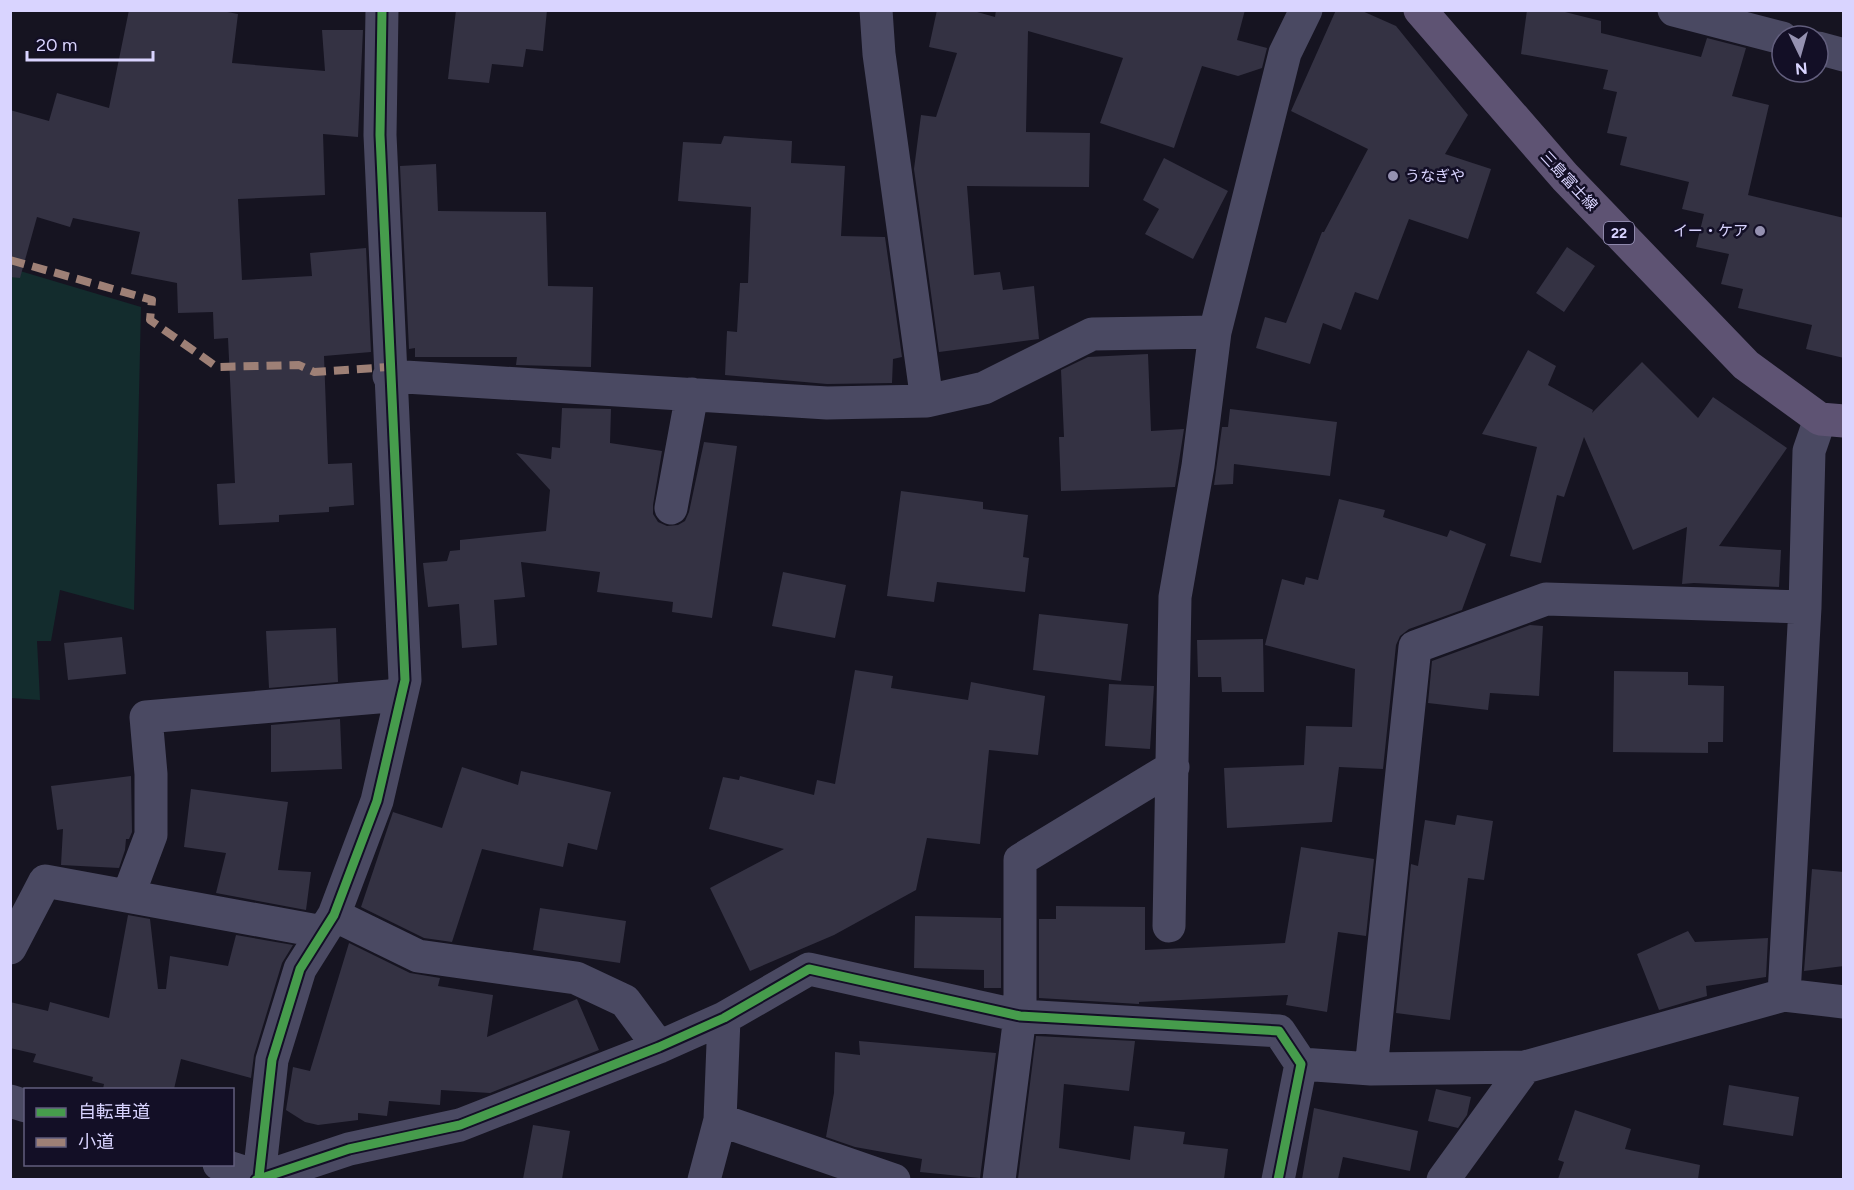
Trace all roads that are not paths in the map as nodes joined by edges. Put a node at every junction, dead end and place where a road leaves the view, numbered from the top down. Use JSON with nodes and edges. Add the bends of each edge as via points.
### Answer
{"nodes":[{"id":1,"x":382,"y":10,"type":"edge"},
{"id":2,"x":876,"y":10,"type":"edge"},
{"id":3,"x":1306,"y":10,"type":"edge"},
{"id":4,"x":1420,"y":10,"type":"edge"},
{"id":5,"x":1674,"y":10,"type":"edge"},
{"id":6,"x":1724,"y":16,"type":"edge"},
{"id":7,"x":1770,"y":33,"type":"edge"},
{"id":8,"x":1215,"y":332,"type":"junction"},
{"id":9,"x":389,"y":376,"type":"junction"},
{"id":10,"x":692,"y":394,"type":"junction"},
{"id":11,"x":927,"y":401,"type":"junction"},
{"id":12,"x":1832,"y":420,"type":"edge"},
{"id":13,"x":671,"y":508,"type":"dead end"},
{"id":14,"x":1805,"y":607,"type":"junction"},
{"id":15,"x":401,"y":695,"type":"junction"},
{"id":16,"x":1173,"y":767,"type":"junction"},
{"id":17,"x":128,"y":896,"type":"junction"},
{"id":18,"x":328,"y":924,"type":"junction"},
{"id":19,"x":1169,"y":926,"type":"dead end"},
{"id":20,"x":10,"y":948,"type":"edge"},
{"id":21,"x":1784,"y":995,"type":"junction"},
{"id":22,"x":1844,"y":1002,"type":"edge"},
{"id":23,"x":1020,"y":1016,"type":"junction"},
{"id":24,"x":724,"y":1018,"type":"junction"},
{"id":25,"x":659,"y":1047,"type":"junction"},
{"id":26,"x":1301,"y":1064,"type":"junction"},
{"id":27,"x":1525,"y":1067,"type":"junction"},
{"id":28,"x":1371,"y":1069,"type":"junction"},
{"id":29,"x":720,"y":1120,"type":"junction"},
{"id":30,"x":225,"y":1166,"type":"edge"},
{"id":31,"x":258,"y":1178,"type":"edge"},
{"id":32,"x":704,"y":1179,"type":"edge"},
{"id":33,"x":894,"y":1179,"type":"edge"},
{"id":34,"x":999,"y":1179,"type":"edge"},
{"id":35,"x":1278,"y":1179,"type":"edge"},
{"id":36,"x":1443,"y":1179,"type":"edge"}],
"edges":[{"from":1,"to":9,"type":"street","via":[[380,135]]},
{"from":2,"to":11,"type":"street"},
{"from":3,"to":8,"type":"street","via":[[1285,53]]},
{"from":4,"to":12,"type":"main road","name":"三島富士線","number":"22","via":[[1565,177],[1746,365]]},
{"from":5,"to":6,"type":"street"},
{"from":6,"to":7,"type":"street"},
{"from":8,"to":11,"type":"street","via":[[1092,334],[984,388]]},
{"from":8,"to":16,"type":"street","via":[[1198,466],[1175,597]]},
{"from":9,"to":10,"type":"street"},
{"from":9,"to":15,"type":"street","via":[[405,680]]},
{"from":10,"to":11,"type":"street","via":[[827,403]]},
{"from":10,"to":13,"type":"street"},
{"from":12,"to":14,"type":"street","via":[[1809,451]]},
{"from":14,"to":21,"type":"street"},
{"from":14,"to":28,"type":"street","via":[[1546,599],[1415,647]]},
{"from":15,"to":17,"type":"street","via":[[146,717],[151,835]]},
{"from":15,"to":18,"type":"street","via":[[377,801]]},
{"from":16,"to":19,"type":"street"},
{"from":16,"to":23,"type":"street","via":[[1020,860]]},
{"from":17,"to":18,"type":"street"},
{"from":17,"to":20,"type":"street","via":[[45,881]]},
{"from":18,"to":25,"type":"street","via":[[418,956],[576,978],[625,1001]]},
{"from":18,"to":31,"type":"street","via":[[300,969],[272,1060]]},
{"from":21,"to":22,"type":"street"},
{"from":21,"to":27,"type":"street"},
{"from":23,"to":24,"type":"street","via":[[809,969]]},
{"from":23,"to":26,"type":"street","via":[[1279,1031]]},
{"from":23,"to":34,"type":"street"},
{"from":24,"to":25,"type":"street"},
{"from":24,"to":29,"type":"street"},
{"from":25,"to":31,"type":"street","via":[[460,1125],[349,1149]]},
{"from":26,"to":28,"type":"street"},
{"from":26,"to":35,"type":"street"},
{"from":27,"to":28,"type":"street"},
{"from":27,"to":36,"type":"street"},
{"from":29,"to":32,"type":"street"},
{"from":29,"to":33,"type":"street"},
{"from":30,"to":31,"type":"street"}]}
